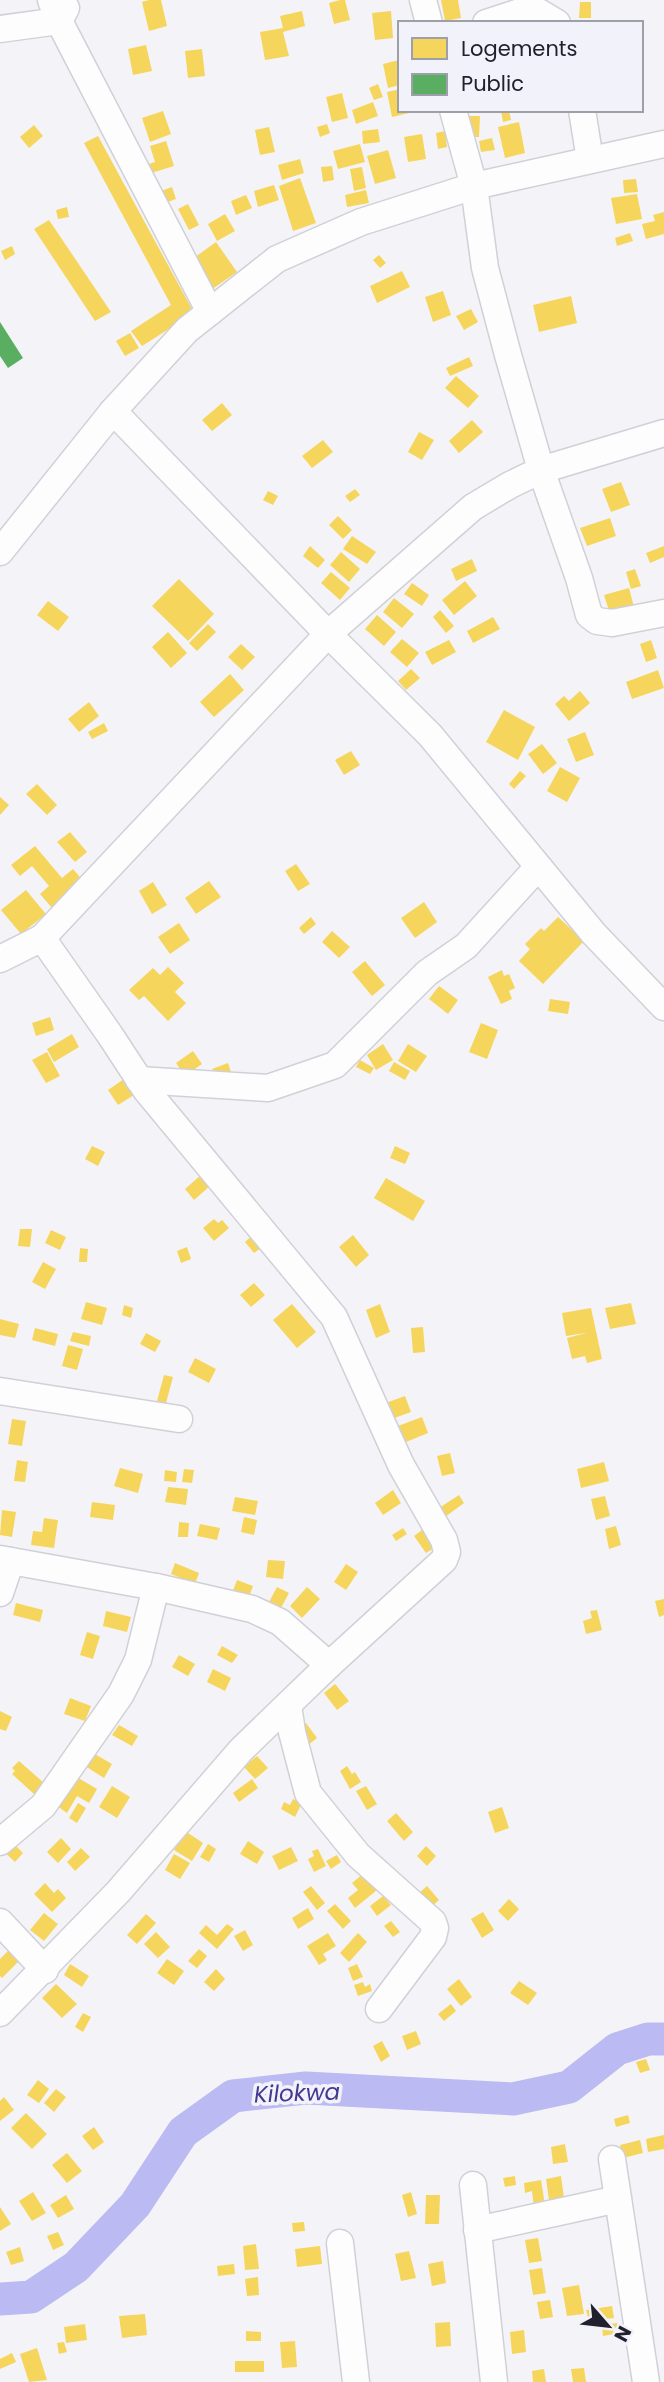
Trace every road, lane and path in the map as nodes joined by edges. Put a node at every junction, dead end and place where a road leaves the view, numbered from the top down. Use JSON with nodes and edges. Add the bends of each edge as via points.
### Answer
{"nodes":[{"id":1,"x":423,"y":0,"type":"edge"},
{"id":2,"x":60,"y":7,"type":"edge"},
{"id":3,"x":428,"y":21,"type":"edge"},
{"id":4,"x":492,"y":21,"type":"edge"},
{"id":5,"x":554,"y":21,"type":"edge"},
{"id":6,"x":0,"y":29,"type":"edge"},
{"id":7,"x":454,"y":112,"type":"edge"},
{"id":8,"x":582,"y":112,"type":"edge"},
{"id":9,"x":664,"y":144,"type":"edge"},
{"id":10,"x":590,"y":160,"type":"junction"},
{"id":11,"x":474,"y":186,"type":"junction"},
{"id":12,"x":210,"y":312,"type":"junction"},
{"id":13,"x":113,"y":411,"type":"junction"},
{"id":14,"x":664,"y":433,"type":"edge"},
{"id":15,"x":541,"y":470,"type":"junction"},
{"id":16,"x":0,"y":552,"type":"edge"},
{"id":17,"x":664,"y":613,"type":"edge"},
{"id":18,"x":328,"y":634,"type":"junction"},
{"id":19,"x":538,"y":867,"type":"junction"},
{"id":20,"x":42,"y":938,"type":"junction"},
{"id":21,"x":0,"y":959,"type":"edge"},
{"id":22,"x":664,"y":1007,"type":"edge"},
{"id":23,"x":139,"y":1080,"type":"junction"},
{"id":24,"x":0,"y":1391,"type":"edge"},
{"id":25,"x":179,"y":1419,"type":"dead end"},
{"id":26,"x":5,"y":1560,"type":"edge"},
{"id":27,"x":156,"y":1587,"type":"junction"},
{"id":28,"x":0,"y":1592,"type":"edge"},
{"id":29,"x":329,"y":1665,"type":"junction"},
{"id":30,"x":288,"y":1705,"type":"junction"},
{"id":31,"x":0,"y":1842,"type":"edge"},
{"id":32,"x":0,"y":1922,"type":"edge"},
{"id":33,"x":45,"y":1970,"type":"junction"},
{"id":34,"x":379,"y":2009,"type":"dead end"},
{"id":35,"x":0,"y":2013,"type":"edge"},
{"id":36,"x":612,"y":2160,"type":"dead end"},
{"id":37,"x":473,"y":2185,"type":"dead end"},
{"id":38,"x":618,"y":2199,"type":"junction"},
{"id":39,"x":477,"y":2230,"type":"junction"},
{"id":40,"x":340,"y":2243,"type":"dead end"},
{"id":41,"x":356,"y":2382,"type":"edge"},
{"id":42,"x":494,"y":2382,"type":"edge"},
{"id":43,"x":646,"y":2382,"type":"edge"}],
"edges":[{"from":1,"to":3,"type":"street"},
{"from":2,"to":6,"type":"street"},
{"from":2,"to":12,"type":"street"},
{"from":4,"to":5,"type":"street","via":[[532,8]]},
{"from":7,"to":11,"type":"street"},
{"from":8,"to":10,"type":"street"},
{"from":9,"to":10,"type":"street"},
{"from":10,"to":11,"type":"street"},
{"from":11,"to":12,"type":"street","via":[[361,222],[277,259]]},
{"from":11,"to":15,"type":"street","via":[[485,268]]},
{"from":12,"to":13,"type":"street","via":[[187,330]]},
{"from":13,"to":16,"type":"street"},
{"from":13,"to":18,"type":"street"},
{"from":14,"to":15,"type":"street"},
{"from":15,"to":17,"type":"street","via":[[589,615],[612,623]]},
{"from":15,"to":18,"type":"street","via":[[474,507]]},
{"from":18,"to":19,"type":"street","via":[[430,735]]},
{"from":18,"to":20,"type":"street"},
{"from":19,"to":22,"type":"street"},
{"from":19,"to":23,"type":"street","via":[[466,946],[428,973],[335,1065],[268,1088]]},
{"from":20,"to":21,"type":"street"},
{"from":20,"to":23,"type":"street"},
{"from":23,"to":29,"type":"street","via":[[334,1317],[401,1465],[444,1540],[444,1560]]},
{"from":24,"to":25,"type":"street"},
{"from":26,"to":27,"type":"street"},
{"from":26,"to":28,"type":"street"},
{"from":27,"to":29,"type":"street","via":[[252,1609],[280,1622]]},
{"from":27,"to":31,"type":"street","via":[[138,1660],[121,1694],[43,1806]]},
{"from":29,"to":30,"type":"street"},
{"from":30,"to":33,"type":"street","via":[[241,1750]]},
{"from":30,"to":34,"type":"street","via":[[308,1793],[358,1855],[435,1928]]},
{"from":32,"to":33,"type":"street"},
{"from":33,"to":35,"type":"street"},
{"from":36,"to":38,"type":"street"},
{"from":37,"to":39,"type":"street"},
{"from":38,"to":39,"type":"street"},
{"from":38,"to":43,"type":"street"},
{"from":39,"to":42,"type":"street"},
{"from":40,"to":41,"type":"street"}]}
